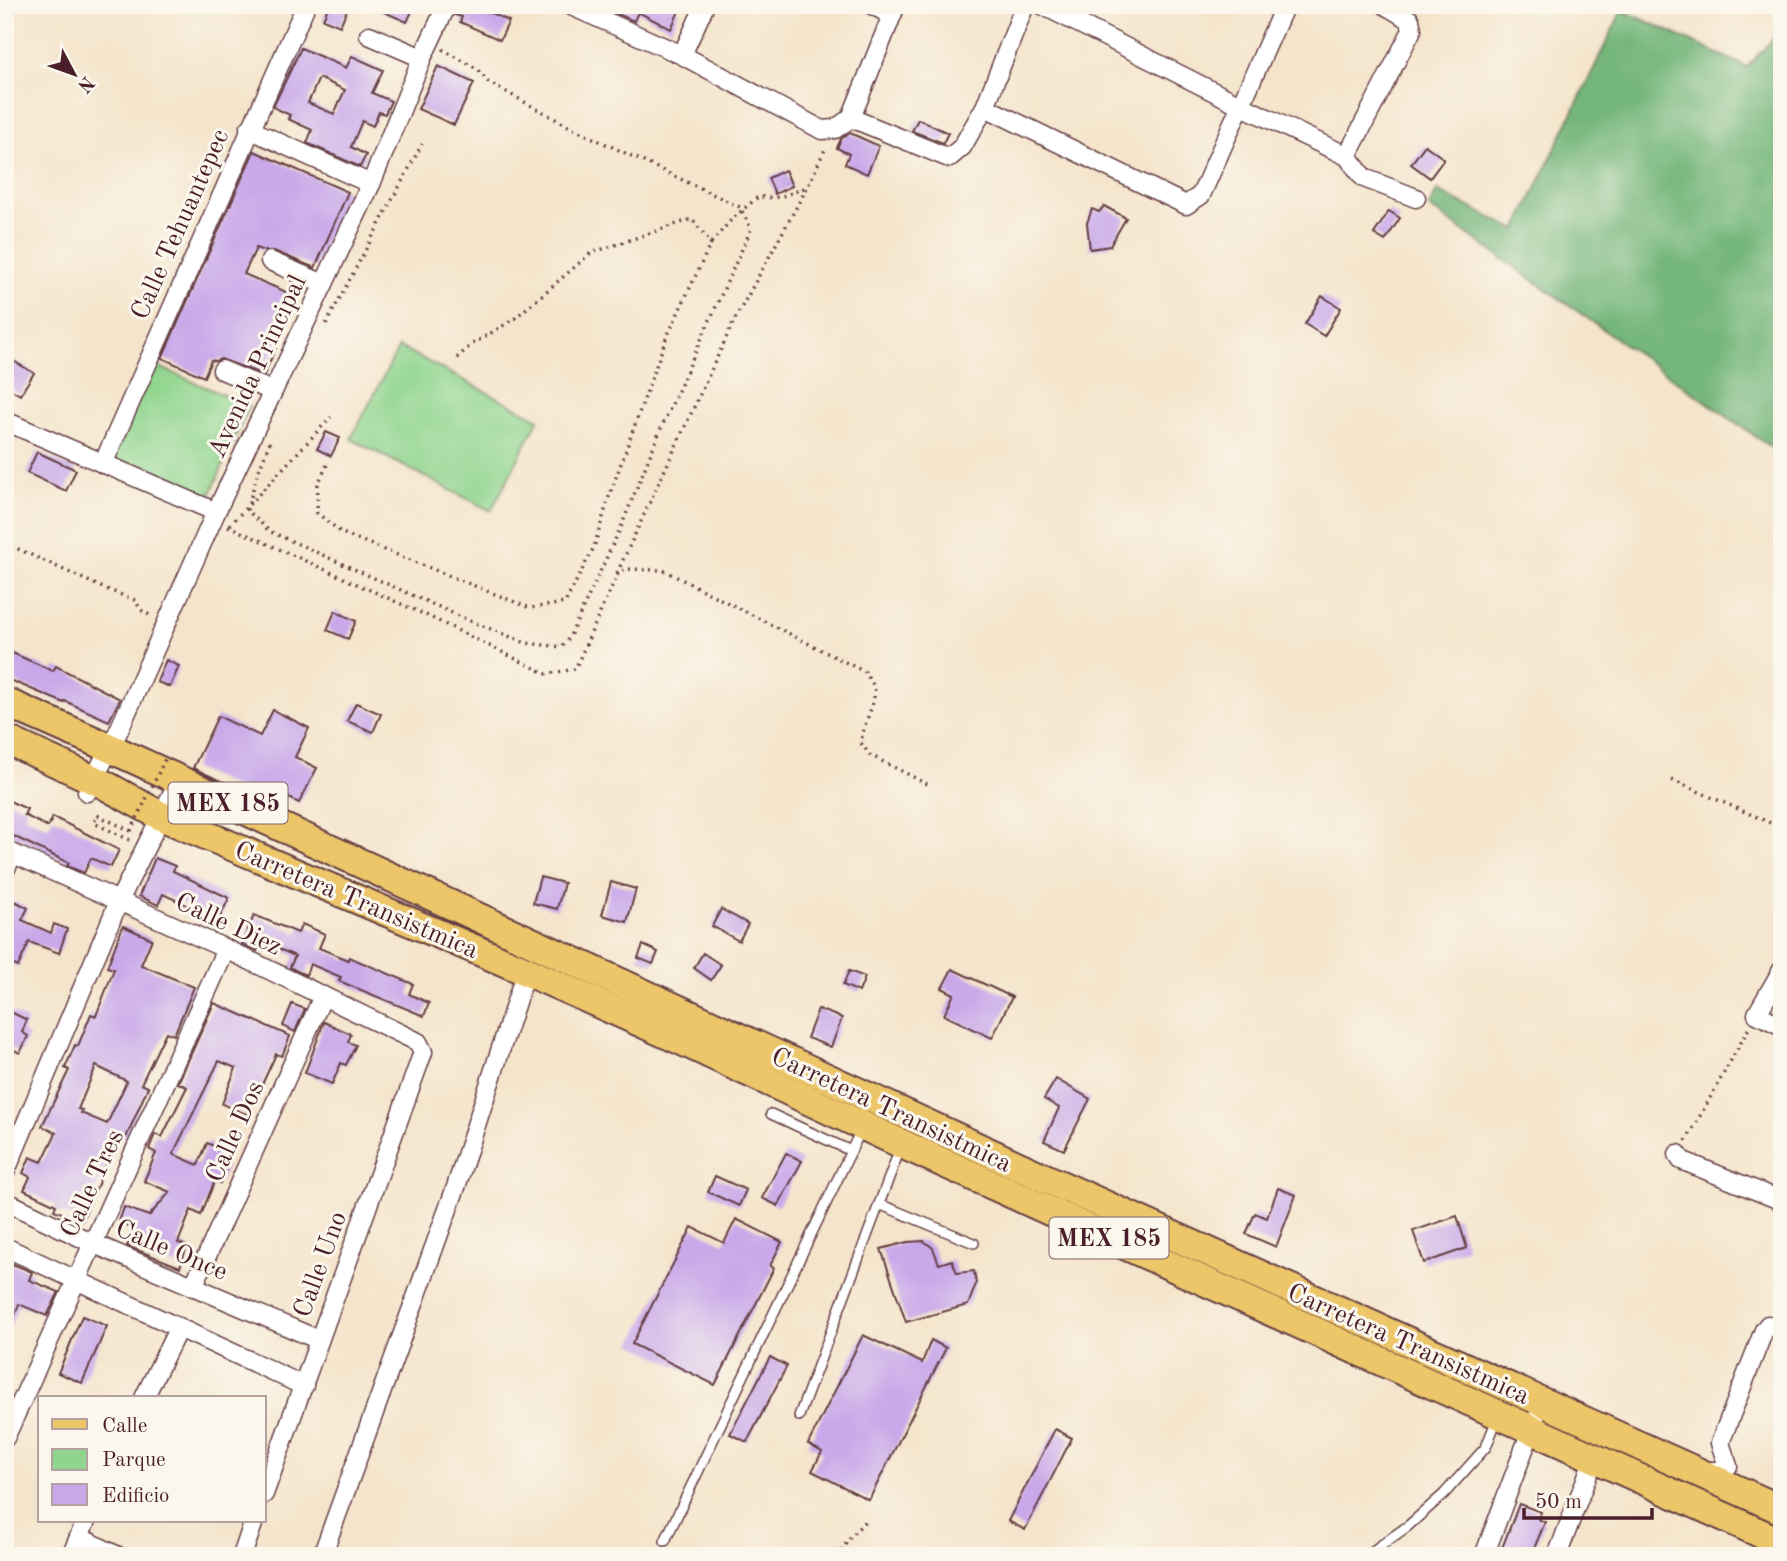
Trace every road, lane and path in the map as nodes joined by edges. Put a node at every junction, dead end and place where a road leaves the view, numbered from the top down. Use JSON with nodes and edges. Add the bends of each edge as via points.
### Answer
{"nodes":[{"id":1,"x":306,"y":5,"type":"edge"},
{"id":2,"x":447,"y":5,"type":"edge"},
{"id":3,"x":569,"y":5,"type":"edge"},
{"id":4,"x":705,"y":5,"type":"edge"},
{"id":5,"x":872,"y":5,"type":"edge"},
{"id":6,"x":1026,"y":5,"type":"edge"},
{"id":7,"x":1042,"y":5,"type":"edge"},
{"id":8,"x":1285,"y":5,"type":"edge"},
{"id":9,"x":1385,"y":5,"type":"edge"},
{"id":10,"x":894,"y":10,"type":"edge"},
{"id":11,"x":369,"y":36,"type":"dead end"},
{"id":12,"x":426,"y":51,"type":"junction"},
{"id":13,"x":682,"y":55,"type":"junction"},
{"id":14,"x":1242,"y":106,"type":"junction"},
{"id":15,"x":985,"y":107,"type":"junction"},
{"id":16,"x":851,"y":118,"type":"junction"},
{"id":17,"x":835,"y":129,"type":"junction"},
{"id":18,"x":249,"y":130,"type":"junction"},
{"id":19,"x":422,"y":144,"type":"dead end"},
{"id":20,"x":1347,"y":156,"type":"junction"},
{"id":21,"x":371,"y":184,"type":"junction"},
{"id":22,"x":808,"y":186,"type":"junction"},
{"id":23,"x":1416,"y":198,"type":"dead end"},
{"id":24,"x":742,"y":210,"type":"junction"},
{"id":25,"x":710,"y":243,"type":"junction"},
{"id":26,"x":270,"y":261,"type":"dead end"},
{"id":27,"x":324,"y":284,"type":"junction"},
{"id":28,"x":324,"y":328,"type":"dead end"},
{"id":29,"x":457,"y":358,"type":"dead end"},
{"id":30,"x":222,"y":370,"type":"dead end"},
{"id":31,"x":272,"y":391,"type":"junction"},
{"id":32,"x":331,"y":417,"type":"dead end"},
{"id":33,"x":5,"y":421,"type":"edge"},
{"id":34,"x":272,"y":438,"type":"dead end"},
{"id":35,"x":103,"y":464,"type":"junction"},
{"id":36,"x":327,"y":466,"type":"dead end"},
{"id":37,"x":247,"y":510,"type":"junction"},
{"id":38,"x":216,"y":512,"type":"junction"},
{"id":39,"x":229,"y":527,"type":"junction"},
{"id":40,"x":5,"y":543,"type":"edge"},
{"id":41,"x":617,"y":575,"type":"junction"},
{"id":42,"x":166,"y":622,"type":"junction"},
{"id":43,"x":5,"y":702,"type":"edge"},
{"id":44,"x":5,"y":722,"type":"edge"},
{"id":45,"x":5,"y":739,"type":"edge"},
{"id":46,"x":110,"y":748,"type":"junction"},
{"id":47,"x":5,"y":754,"type":"edge"},
{"id":48,"x":173,"y":767,"type":"junction"},
{"id":49,"x":1672,"y":780,"type":"dead end"},
{"id":50,"x":929,"y":785,"type":"dead end"},
{"id":51,"x":90,"y":786,"type":"junction"},
{"id":52,"x":161,"y":816,"type":"junction"},
{"id":53,"x":1782,"y":828,"type":"edge"},
{"id":54,"x":146,"y":847,"type":"junction"},
{"id":55,"x":328,"y":849,"type":"junction"},
{"id":56,"x":8,"y":858,"type":"edge"},
{"id":57,"x":119,"y":901,"type":"junction"},
{"id":58,"x":226,"y":949,"type":"junction"},
{"id":59,"x":1782,"y":970,"type":"edge"},
{"id":60,"x":526,"y":971,"type":"junction"},
{"id":61,"x":323,"y":996,"type":"junction"},
{"id":62,"x":1757,"y":1014,"type":"junction"},
{"id":63,"x":1782,"y":1026,"type":"edge"},
{"id":64,"x":423,"y":1052,"type":"joint"},
{"id":65,"x":771,"y":1114,"type":"dead end"},
{"id":66,"x":863,"y":1125,"type":"junction"},
{"id":67,"x":902,"y":1144,"type":"junction"},
{"id":68,"x":851,"y":1151,"type":"junction"},
{"id":69,"x":1678,"y":1154,"type":"joint"},
{"id":70,"x":5,"y":1173,"type":"edge"},
{"id":71,"x":5,"y":1201,"type":"edge"},
{"id":72,"x":1782,"y":1201,"type":"edge"},
{"id":73,"x":879,"y":1203,"type":"junction"},
{"id":74,"x":92,"y":1243,"type":"junction"},
{"id":75,"x":974,"y":1243,"type":"dead end"},
{"id":76,"x":5,"y":1247,"type":"edge"},
{"id":77,"x":77,"y":1279,"type":"junction"},
{"id":78,"x":194,"y":1287,"type":"junction"},
{"id":79,"x":179,"y":1327,"type":"junction"},
{"id":80,"x":1782,"y":1329,"type":"edge"},
{"id":81,"x":319,"y":1340,"type":"junction"},
{"id":82,"x":304,"y":1385,"type":"junction"},
{"id":83,"x":145,"y":1396,"type":"edge"},
{"id":84,"x":1542,"y":1404,"type":"junction"},
{"id":85,"x":1499,"y":1415,"type":"junction"},
{"id":86,"x":799,"y":1416,"type":"dead end"},
{"id":87,"x":1528,"y":1436,"type":"junction"},
{"id":88,"x":5,"y":1438,"type":"edge"},
{"id":89,"x":1592,"y":1464,"type":"junction"},
{"id":90,"x":1696,"y":1471,"type":"junction"},
{"id":91,"x":266,"y":1489,"type":"edge"},
{"id":92,"x":1782,"y":1510,"type":"edge"},
{"id":93,"x":865,"y":1521,"type":"dead end"},
{"id":94,"x":254,"y":1522,"type":"edge"},
{"id":95,"x":83,"y":1529,"type":"edge"},
{"id":96,"x":665,"y":1541,"type":"dead end"},
{"id":97,"x":1782,"y":1543,"type":"edge"},
{"id":98,"x":71,"y":1556,"type":"edge"},
{"id":99,"x":118,"y":1556,"type":"edge"},
{"id":100,"x":242,"y":1556,"type":"edge"},
{"id":101,"x":323,"y":1556,"type":"edge"},
{"id":102,"x":837,"y":1556,"type":"edge"},
{"id":103,"x":1366,"y":1556,"type":"edge"},
{"id":104,"x":1484,"y":1556,"type":"edge"},
{"id":105,"x":1557,"y":1556,"type":"edge"}],
"edges":[{"from":1,"to":18,"type":"street","name":"Calle Tehuantepec"},
{"from":2,"to":12,"type":"street","name":"Avenida Principal"},
{"from":3,"to":13,"type":"street"},
{"from":4,"to":13,"type":"street"},
{"from":5,"to":10,"type":"street"},
{"from":6,"to":15,"type":"street"},
{"from":7,"to":14,"type":"street"},
{"from":8,"to":14,"type":"street"},
{"from":9,"to":20,"type":"street","via":[[1410,20],[1412,30]]},
{"from":10,"to":16,"type":"street"},
{"from":11,"to":12,"type":"street"},
{"from":12,"to":21,"type":"street","name":"Avenida Principal"},
{"from":12,"to":24,"type":"path","via":[[477,69],[488,82],[572,128]]},
{"from":13,"to":17,"type":"street","via":[[822,130]]},
{"from":14,"to":15,"type":"street","via":[[1201,195],[1186,205]]},
{"from":14,"to":20,"type":"street"},
{"from":15,"to":16,"type":"street","via":[[962,147],[949,158]]},
{"from":16,"to":17,"type":"street"},
{"from":17,"to":22,"type":"path"},
{"from":18,"to":21,"type":"street"},
{"from":18,"to":35,"type":"street","name":"Calle Tehuantepec"},
{"from":19,"to":28,"type":"path"},
{"from":20,"to":23,"type":"street","via":[[1364,178]]},
{"from":21,"to":27,"type":"street","name":"Avenida Principal"},
{"from":22,"to":24,"type":"path","via":[[780,197],[759,196]]},
{"from":22,"to":41,"type":"path","via":[[734,321]]},
{"from":24,"to":25,"type":"path"},
{"from":24,"to":37,"type":"path","via":[[751,229],[591,596],[562,646],[526,643],[468,620],[268,531]]},
{"from":25,"to":29,"type":"path","via":[[692,219],[591,253],[514,319]]},
{"from":25,"to":36,"type":"path","via":[[666,341],[594,547],[565,603],[530,608],[342,533],[317,513],[318,484]]},
{"from":26,"to":27,"type":"street"},
{"from":27,"to":31,"type":"street","name":"Avenida Principal"},
{"from":30,"to":31,"type":"street"},
{"from":31,"to":38,"type":"street","name":"Avenida Principal"},
{"from":32,"to":37,"type":"path"},
{"from":33,"to":35,"type":"street"},
{"from":34,"to":37,"type":"path"},
{"from":35,"to":38,"type":"street"},
{"from":37,"to":39,"type":"path"},
{"from":38,"to":39,"type":"path"},
{"from":38,"to":42,"type":"street","name":"Avenida Principal"},
{"from":39,"to":41,"type":"path","via":[[547,674],[575,669]]},
{"from":40,"to":42,"type":"path","via":[[135,600],[141,610]]},
{"from":41,"to":50,"type":"path","via":[[625,569],[663,570],[864,672],[874,687],[875,699],[861,743],[870,755]]},
{"from":42,"to":46,"type":"street","name":"Avenida Principal"},
{"from":43,"to":46,"type":"main road","name":"Carretera Transistmica","number":"MEX 185"},
{"from":44,"to":46,"type":"main road","via":[[90,754]]},
{"from":45,"to":51,"type":"main road"},
{"from":46,"to":48,"type":"main road","name":"Carretera Transistmica","number":"MEX 185"},
{"from":46,"to":51,"type":"street","name":"Avenida Principal"},
{"from":47,"to":51,"type":"main road"},
{"from":48,"to":52,"type":"street"},
{"from":48,"to":54,"type":"path","bridge":true,"via":[[131,831],[97,815],[94,823]]},
{"from":48,"to":55,"type":"main road","name":"Carretera Transistmica","number":"MEX 185"},
{"from":49,"to":53,"type":"path"},
{"from":51,"to":52,"type":"main road","via":[[141,817]]},
{"from":52,"to":54,"type":"street"},
{"from":52,"to":55,"type":"main road","via":[[198,804],[306,848]]},
{"from":52,"to":60,"type":"main road","name":"Carretera Transistmica","number":"MEX 185"},
{"from":54,"to":57,"type":"street"},
{"from":55,"to":84,"type":"main road","name":"Carretera Transistmica","number":"MEX 185"},
{"from":56,"to":57,"type":"street","name":"Calle Diez"},
{"from":57,"to":58,"type":"street","name":"Calle Diez"},
{"from":57,"to":70,"type":"street"},
{"from":58,"to":61,"type":"street","name":"Calle Diez"},
{"from":58,"to":74,"type":"street","name":"Calle Tres"},
{"from":59,"to":62,"type":"street"},
{"from":60,"to":66,"type":"main road","name":"Carretera Transistmica","number":"MEX 185"},
{"from":60,"to":101,"type":"street","via":[[456,1187]]},
{"from":61,"to":64,"type":"street","name":"Calle Diez","via":[[418,1042]]},
{"from":61,"to":78,"type":"street","name":"Calle Dos"},
{"from":62,"to":63,"type":"street"},
{"from":62,"to":69,"type":"path"},
{"from":64,"to":81,"type":"street","name":"Calle Uno"},
{"from":65,"to":68,"type":"lane"},
{"from":66,"to":67,"type":"main road","name":"Carretera Transistmica","number":"MEX 185"},
{"from":66,"to":68,"type":"lane"},
{"from":67,"to":73,"type":"lane"},
{"from":67,"to":85,"type":"main road","name":"Carretera Transistmica","number":"MEX 185"},
{"from":68,"to":96,"type":"lane"},
{"from":69,"to":72,"type":"street","via":[[1681,1160]]},
{"from":71,"to":74,"type":"street","name":"Calle Once"},
{"from":73,"to":75,"type":"lane"},
{"from":73,"to":86,"type":"lane"},
{"from":74,"to":77,"type":"street","name":"Calle Tres"},
{"from":74,"to":78,"type":"street","name":"Calle Once"},
{"from":76,"to":77,"type":"street"},
{"from":77,"to":79,"type":"street"},
{"from":77,"to":88,"type":"street","name":"Calle Tres"},
{"from":78,"to":81,"type":"street","name":"Calle Once"},
{"from":79,"to":82,"type":"street"},
{"from":79,"to":83,"type":"street"},
{"from":80,"to":90,"type":"street","via":[[1768,1325],[1764,1330],[1720,1443],[1727,1466],[1724,1471]]},
{"from":81,"to":82,"type":"street","name":"Calle Uno"},
{"from":82,"to":91,"type":"street","name":"Calle Uno"},
{"from":84,"to":87,"type":"street"},
{"from":84,"to":90,"type":"main road","name":"Carretera Transistmica","number":"MEX 185"},
{"from":85,"to":87,"type":"main road","name":"Carretera Transistmica","number":"MEX 185"},
{"from":85,"to":103,"type":"lane","via":[[1486,1447],[1444,1494]]},
{"from":87,"to":89,"type":"main road","name":"Carretera Transistmica","number":"MEX 185"},
{"from":87,"to":90,"type":"main road","via":[[1581,1433],[1657,1468]]},
{"from":87,"to":104,"type":"street"},
{"from":89,"to":97,"type":"main road","name":"Carretera Transistmica","number":"MEX 185"},
{"from":89,"to":105,"type":"street"},
{"from":90,"to":92,"type":"main road","name":"Carretera Transistmica","number":"MEX 185"},
{"from":93,"to":102,"type":"path"},
{"from":94,"to":100,"type":"street"},
{"from":95,"to":98,"type":"street"},
{"from":95,"to":99,"type":"street"}]}
